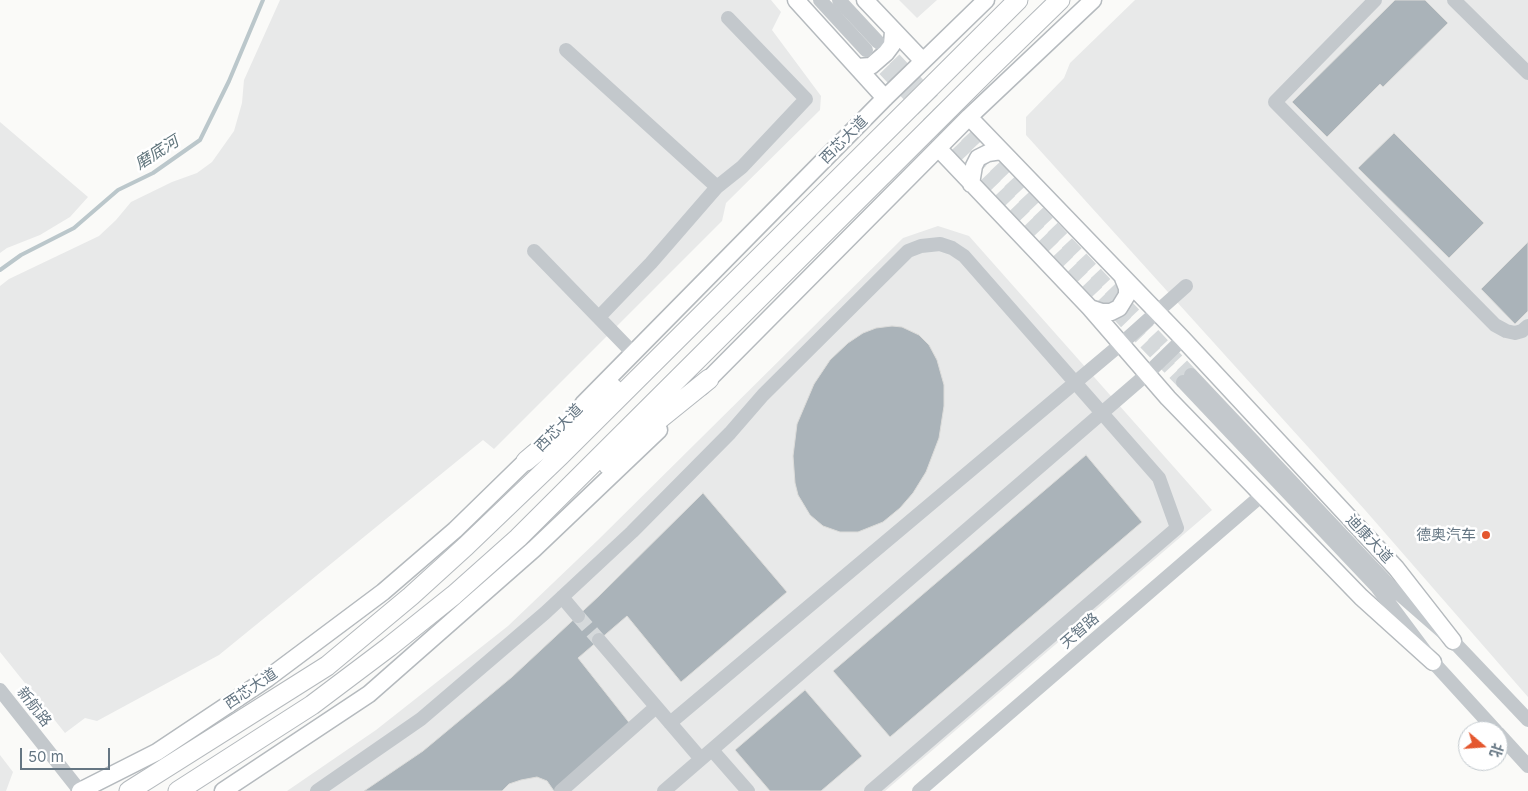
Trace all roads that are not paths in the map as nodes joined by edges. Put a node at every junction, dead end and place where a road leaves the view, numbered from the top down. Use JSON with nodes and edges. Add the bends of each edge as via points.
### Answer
{"nodes":[{"id":1,"x":796,"y":0,"type":"edge"},
{"id":2,"x":820,"y":0,"type":"edge"},
{"id":3,"x":839,"y":0,"type":"edge"},
{"id":4,"x":865,"y":0,"type":"edge"},
{"id":5,"x":986,"y":0,"type":"edge"},
{"id":6,"x":1018,"y":0,"type":"edge"},
{"id":7,"x":1060,"y":0,"type":"edge"},
{"id":8,"x":1093,"y":0,"type":"edge"},
{"id":9,"x":1376,"y":0,"type":"edge"},
{"id":10,"x":1454,"y":0,"type":"edge"},
{"id":11,"x":728,"y":18,"type":"dead end"},
{"id":12,"x":894,"y":31,"type":"junction"},
{"id":13,"x":566,"y":50,"type":"dead end"},
{"id":14,"x":922,"y":60,"type":"junction"},
{"id":15,"x":857,"y":67,"type":"junction"},
{"id":16,"x":1528,"y":73,"type":"edge"},
{"id":17,"x":885,"y":98,"type":"junction"},
{"id":18,"x":969,"y":117,"type":"junction"},
{"id":19,"x":938,"y":148,"type":"junction"},
{"id":20,"x":1001,"y":150,"type":"junction"},
{"id":21,"x":971,"y":184,"type":"junction"},
{"id":22,"x":717,"y":187,"type":"junction"},
{"id":23,"x":534,"y":252,"type":"dead end"},
{"id":24,"x":1123,"y":278,"type":"junction"},
{"id":25,"x":1186,"y":286,"type":"dead end"},
{"id":26,"x":724,"y":293,"type":"junction"},
{"id":27,"x":1090,"y":308,"type":"junction"},
{"id":28,"x":1157,"y":313,"type":"junction"},
{"id":29,"x":598,"y":318,"type":"junction"},
{"id":30,"x":1528,"y":326,"type":"edge"},
{"id":31,"x":1183,"y":339,"type":"junction"},
{"id":32,"x":1121,"y":344,"type":"junction"},
{"id":33,"x":633,"y":353,"type":"junction"},
{"id":34,"x":1147,"y":374,"type":"junction"},
{"id":35,"x":709,"y":379,"type":"junction"},
{"id":36,"x":1076,"y":383,"type":"junction"},
{"id":37,"x":1102,"y":413,"type":"junction"},
{"id":38,"x":526,"y":461,"type":"junction"},
{"id":39,"x":1262,"y":495,"type":"junction"},
{"id":40,"x":518,"y":538,"type":"junction"},
{"id":41,"x":562,"y":597,"type":"junction"},
{"id":42,"x":578,"y":616,"type":"tunnel mouth"},
{"id":43,"x":599,"y":640,"type":"tunnel mouth"},
{"id":44,"x":1453,"y":641,"type":"junction"},
{"id":45,"x":1433,"y":662,"type":"junction"},
{"id":46,"x":0,"y":690,"type":"edge"},
{"id":47,"x":656,"y":707,"type":"junction"},
{"id":48,"x":1528,"y":720,"type":"edge"},
{"id":49,"x":1487,"y":721,"type":"edge"},
{"id":50,"x":670,"y":723,"type":"junction"},
{"id":51,"x":1508,"y":744,"type":"edge"},
{"id":52,"x":712,"y":750,"type":"junction"},
{"id":53,"x":701,"y":759,"type":"junction"},
{"id":54,"x":1528,"y":766,"type":"edge"},
{"id":55,"x":226,"y":790,"type":"edge"},
{"id":56,"x":80,"y":791,"type":"edge"},
{"id":57,"x":129,"y":791,"type":"edge"},
{"id":58,"x":178,"y":791,"type":"edge"},
{"id":59,"x":317,"y":791,"type":"edge"},
{"id":60,"x":561,"y":791,"type":"edge"},
{"id":61,"x":664,"y":791,"type":"edge"},
{"id":62,"x":748,"y":791,"type":"edge"},
{"id":63,"x":871,"y":791,"type":"edge"},
{"id":64,"x":919,"y":791,"type":"edge"}],
"edges":[{"from":1,"to":15,"type":"main road"},
{"from":2,"to":3,"type":"street","via":[[872,46]]},
{"from":4,"to":12,"type":"main road"},
{"from":5,"to":14,"type":"main road","name":"西芯大道"},
{"from":6,"to":26,"type":"highway","name":"西芯大道"},
{"from":7,"to":40,"type":"highway"},
{"from":8,"to":18,"type":"main road"},
{"from":9,"to":30,"type":"street","via":[[1275,102],[1495,325],[1515,333]]},
{"from":10,"to":16,"type":"street"},
{"from":11,"to":22,"type":"street","via":[[806,99],[742,167]]},
{"from":12,"to":14,"type":"main road"},
{"from":12,"to":15,"type":"main road","via":[[892,45],[886,53],[871,66]]},
{"from":13,"to":22,"type":"street"},
{"from":14,"to":17,"type":"main road","name":"西芯大道"},
{"from":15,"to":17,"type":"main road"},
{"from":17,"to":33,"type":"main road","name":"西芯大道"},
{"from":18,"to":19,"type":"main road"},
{"from":18,"to":20,"type":"main road"},
{"from":19,"to":21,"type":"main road"},
{"from":19,"to":35,"type":"main road"},
{"from":20,"to":21,"type":"main road","via":[[978,158]]},
{"from":20,"to":24,"type":"main road"},
{"from":21,"to":27,"type":"main road"},
{"from":22,"to":29,"type":"street"},
{"from":23,"to":29,"type":"street"},
{"from":24,"to":27,"type":"main road","via":[[1127,296],[1119,308],[1102,312]]},
{"from":24,"to":28,"type":"main road"},
{"from":25,"to":28,"type":"street"},
{"from":26,"to":38,"type":"highway"},
{"from":26,"to":57,"type":"highway","name":"西芯大道","via":[[466,546],[327,666]]},
{"from":27,"to":32,"type":"main road"},
{"from":28,"to":31,"type":"main road"},
{"from":28,"to":32,"type":"street"},
{"from":29,"to":33,"type":"street"},
{"from":31,"to":34,"type":"street"},
{"from":31,"to":44,"type":"main road","via":[[1396,568]]},
{"from":32,"to":34,"type":"main road"},
{"from":32,"to":36,"type":"street"},
{"from":33,"to":38,"type":"main road","name":"西芯大道"},
{"from":34,"to":37,"type":"street"},
{"from":34,"to":39,"type":"main road"},
{"from":35,"to":40,"type":"highway","via":[[652,425],[592,481]]},
{"from":35,"to":55,"type":"main road","via":[[534,549],[369,694]]},
{"from":36,"to":37,"type":"street"},
{"from":36,"to":41,"type":"street","via":[[964,256],[940,244],[908,251],[762,394],[730,433],[632,532]]},
{"from":36,"to":50,"type":"street"},
{"from":37,"to":52,"type":"street"},
{"from":37,"to":63,"type":"street","via":[[1160,478],[1177,528]]},
{"from":38,"to":56,"type":"main road","name":"西芯大道","via":[[455,530],[383,592],[268,678],[157,752]]},
{"from":39,"to":45,"type":"main road","via":[[1361,597]]},
{"from":39,"to":64,"type":"street","name":"天智路"},
{"from":40,"to":58,"type":"highway","via":[[374,659],[312,705]]},
{"from":41,"to":42,"type":"street"},
{"from":41,"to":59,"type":"street","via":[[421,719]]},
{"from":43,"to":47,"type":"street"},
{"from":44,"to":45,"type":"street","name":"迪康大道","via":[[1389,585],[1187,378],[1376,587]]},
{"from":44,"to":48,"type":"street","name":"迪康大道"},
{"from":45,"to":49,"type":"street","name":"迪康大道"},
{"from":46,"to":56,"type":"street","name":"新航路"},
{"from":47,"to":50,"type":"street"},
{"from":47,"to":60,"type":"street"},
{"from":50,"to":53,"type":"street"},
{"from":51,"to":54,"type":"street","name":"迪康大道"},
{"from":52,"to":53,"type":"street"},
{"from":52,"to":62,"type":"street"},
{"from":53,"to":61,"type":"street"}]}
